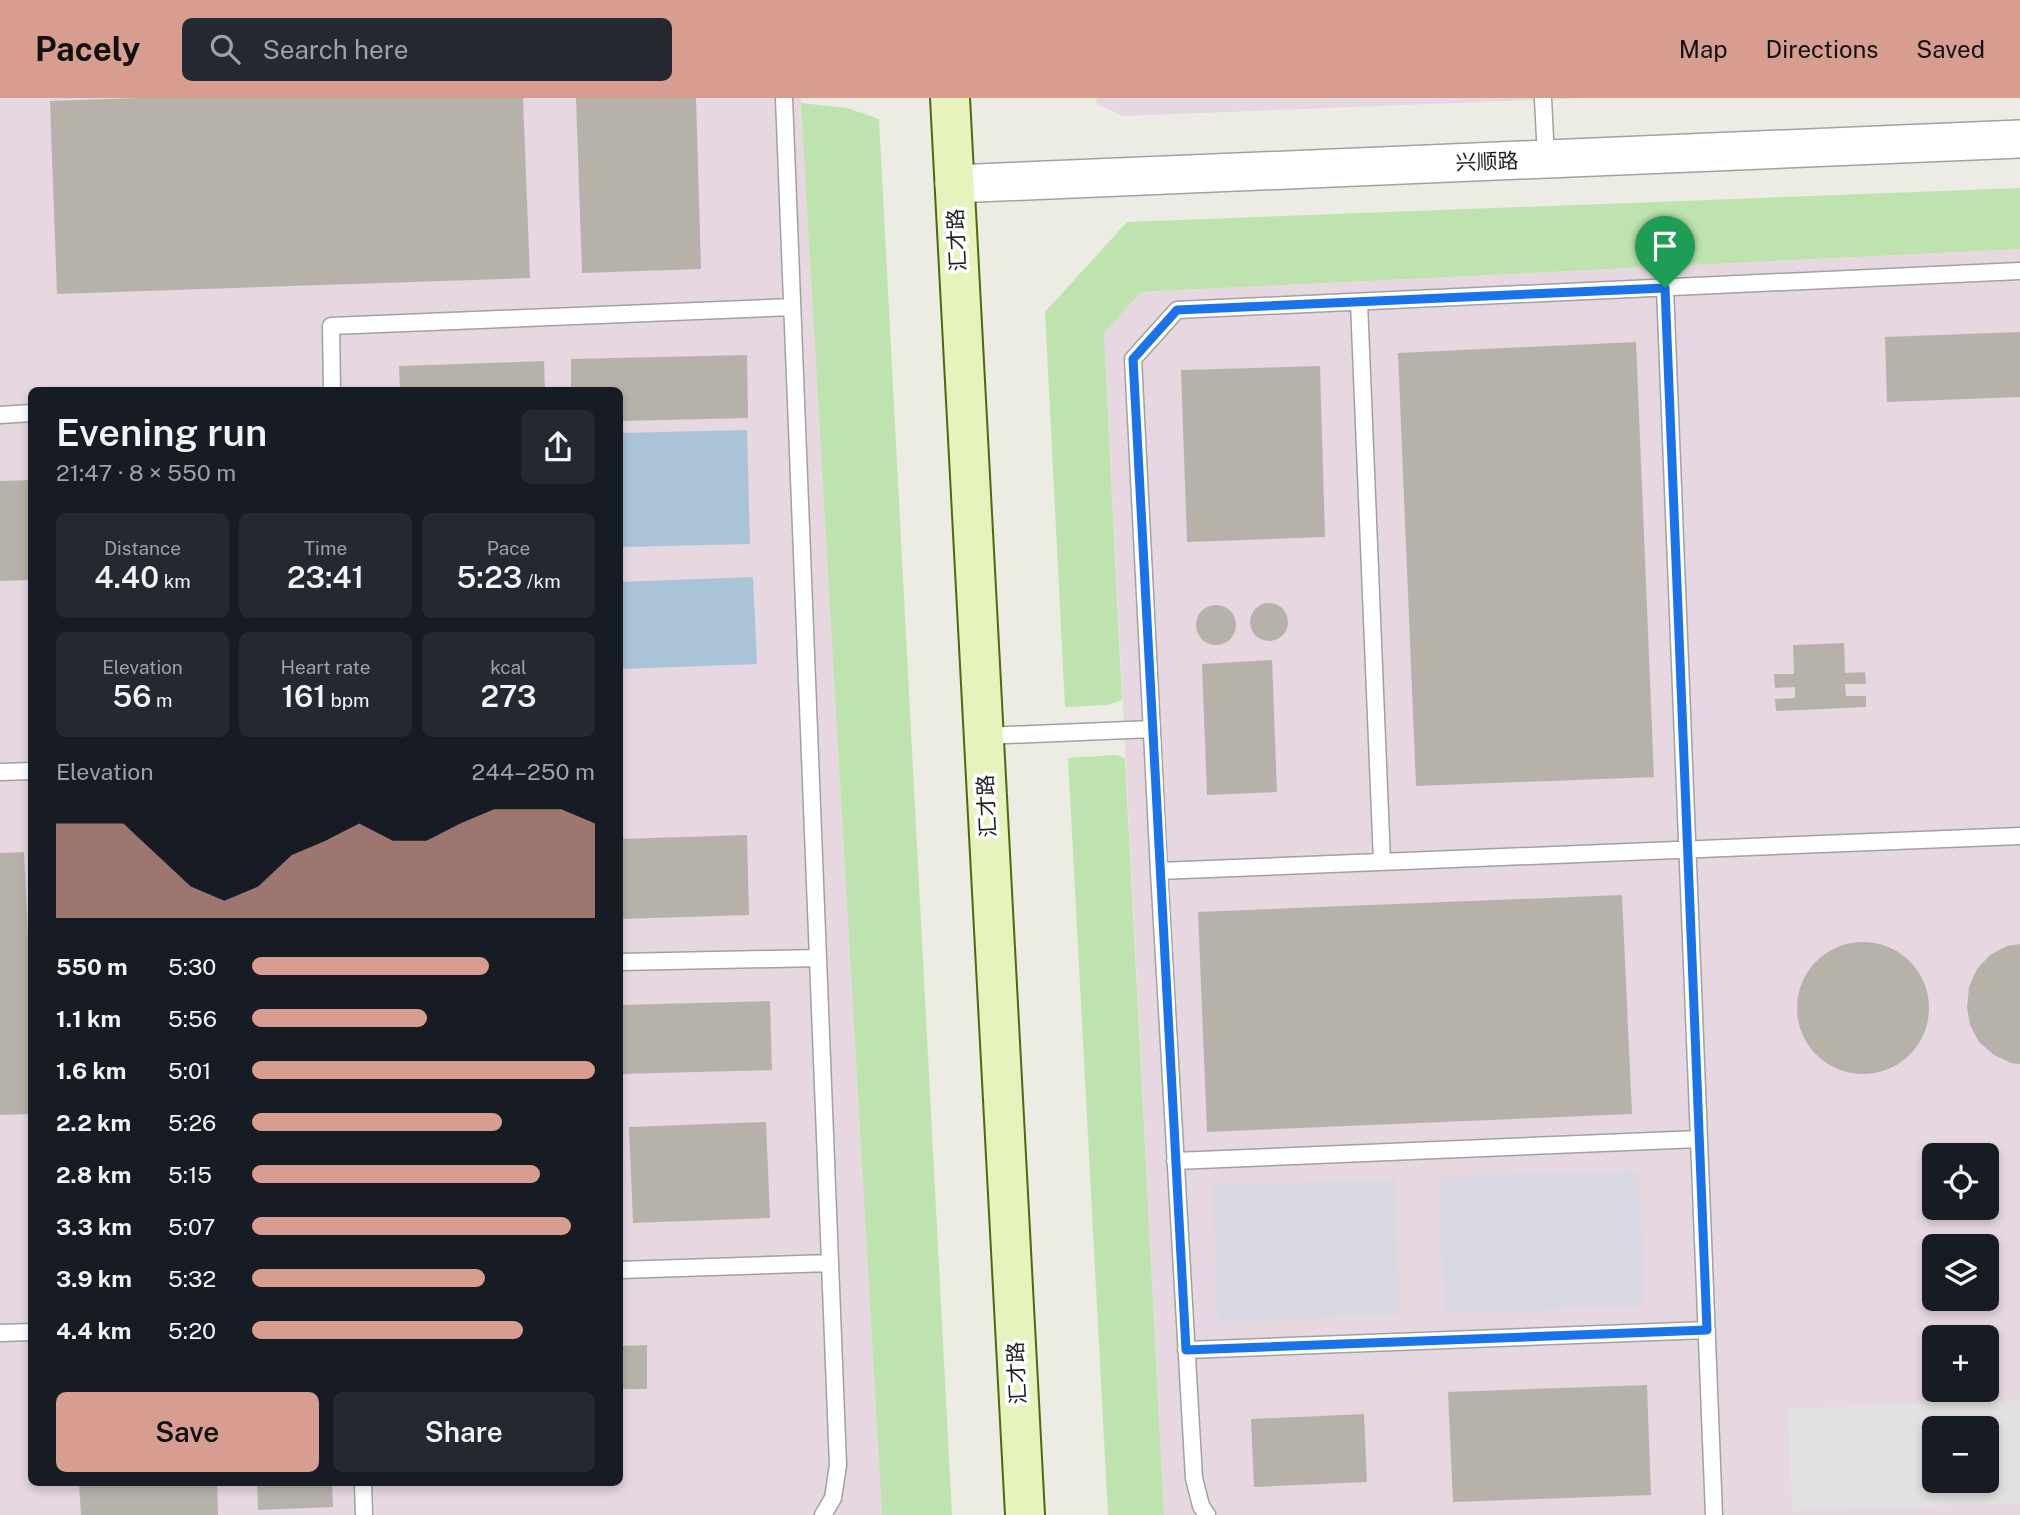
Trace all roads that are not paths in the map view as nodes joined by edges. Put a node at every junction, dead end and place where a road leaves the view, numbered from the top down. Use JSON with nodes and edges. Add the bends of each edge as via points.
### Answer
{"nodes":[{"id":1,"x":784,"y":98,"type":"edge"},
{"id":2,"x":950,"y":98,"type":"edge"},
{"id":3,"x":1544,"y":98,"type":"edge"},
{"id":4,"x":2020,"y":139,"type":"edge"},
{"id":5,"x":1546,"y":159,"type":"junction"},
{"id":6,"x":954,"y":184,"type":"junction"},
{"id":7,"x":2020,"y":271,"type":"edge"},
{"id":8,"x":1665,"y":288,"type":"junction"},
{"id":9,"x":1359,"y":302,"type":"junction"},
{"id":10,"x":792,"y":307,"type":"junction"},
{"id":11,"x":332,"y":387,"type":"edge"},
{"id":12,"x":28,"y":413,"type":"edge"},
{"id":13,"x":0,"y":415,"type":"edge"},
{"id":14,"x":1152,"y":729,"type":"junction"},
{"id":15,"x":984,"y":736,"type":"junction"},
{"id":16,"x":28,"y":771,"type":"edge"},
{"id":17,"x":0,"y":772,"type":"edge"},
{"id":18,"x":2020,"y":836,"type":"edge"},
{"id":19,"x":1688,"y":849,"type":"junction"},
{"id":20,"x":1382,"y":862,"type":"junction"},
{"id":21,"x":1159,"y":871,"type":"junction"},
{"id":22,"x":818,"y":958,"type":"junction"},
{"id":23,"x":623,"y":962,"type":"edge"},
{"id":24,"x":1699,"y":1139,"type":"junction"},
{"id":25,"x":1175,"y":1161,"type":"junction"},
{"id":26,"x":830,"y":1264,"type":"junction"},
{"id":27,"x":623,"y":1270,"type":"edge"},
{"id":28,"x":1707,"y":1330,"type":"junction"},
{"id":29,"x":28,"y":1332,"type":"edge"},
{"id":30,"x":0,"y":1334,"type":"edge"},
{"id":31,"x":1186,"y":1350,"type":"junction"},
{"id":32,"x":363,"y":1486,"type":"edge"},
{"id":33,"x":364,"y":1515,"type":"edge"},
{"id":34,"x":823,"y":1515,"type":"edge"},
{"id":35,"x":1025,"y":1515,"type":"edge"},
{"id":36,"x":1207,"y":1515,"type":"edge"},
{"id":37,"x":1714,"y":1515,"type":"edge"}],
"edges":[{"from":1,"to":10,"type":"lane"},
{"from":2,"to":6,"type":"main road","name":"汇才路"},
{"from":3,"to":5,"type":"lane"},
{"from":4,"to":5,"type":"street","name":"兴顺路"},
{"from":5,"to":6,"type":"street","name":"兴顺路"},
{"from":6,"to":15,"type":"main road","name":"汇才路"},
{"from":7,"to":8,"type":"lane"},
{"from":8,"to":9,"type":"lane"},
{"from":8,"to":19,"type":"lane"},
{"from":9,"to":14,"type":"lane","via":[[1177,310],[1133,359]]},
{"from":9,"to":20,"type":"lane"},
{"from":10,"to":11,"type":"lane","via":[[331,326]]},
{"from":10,"to":22,"type":"lane"},
{"from":12,"to":13,"type":"lane"},
{"from":14,"to":15,"type":"lane"},
{"from":14,"to":21,"type":"lane"},
{"from":15,"to":35,"type":"main road","name":"汇才路"},
{"from":16,"to":17,"type":"lane"},
{"from":18,"to":19,"type":"lane"},
{"from":19,"to":20,"type":"lane"},
{"from":19,"to":24,"type":"lane"},
{"from":20,"to":21,"type":"lane"},
{"from":21,"to":25,"type":"lane"},
{"from":22,"to":23,"type":"lane"},
{"from":22,"to":26,"type":"lane"},
{"from":24,"to":25,"type":"lane"},
{"from":24,"to":28,"type":"lane"},
{"from":25,"to":31,"type":"lane"},
{"from":26,"to":27,"type":"lane"},
{"from":26,"to":34,"type":"lane","via":[[838,1465],[833,1499]]},
{"from":28,"to":31,"type":"lane"},
{"from":28,"to":37,"type":"lane"},
{"from":29,"to":30,"type":"lane"},
{"from":31,"to":36,"type":"lane","via":[[1194,1478]]},
{"from":32,"to":33,"type":"lane"}]}
